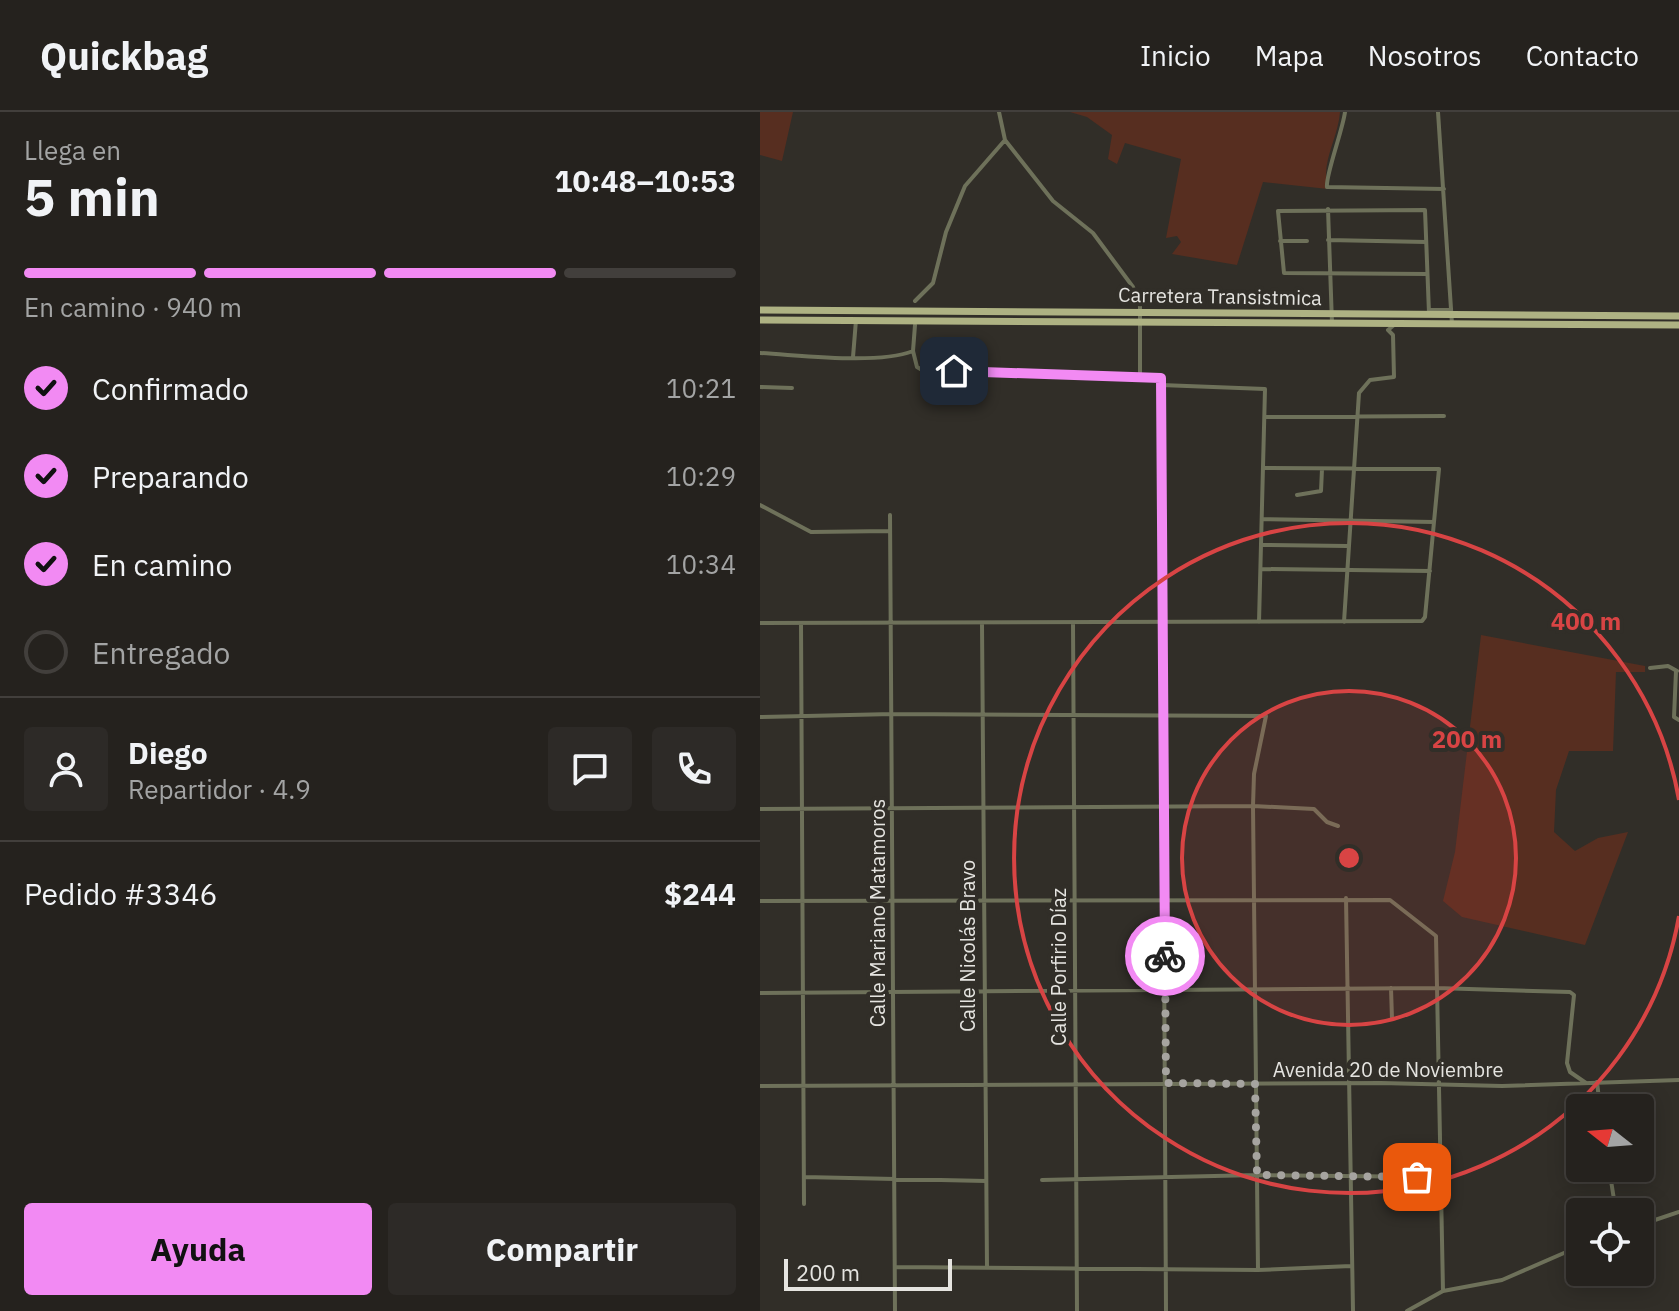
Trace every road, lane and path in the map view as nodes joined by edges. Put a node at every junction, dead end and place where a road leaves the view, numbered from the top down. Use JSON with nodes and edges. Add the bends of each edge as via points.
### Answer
{"nodes":[{"id":1,"x":999,"y":112,"type":"edge"},
{"id":2,"x":1345,"y":112,"type":"edge"},
{"id":3,"x":1438,"y":112,"type":"edge"},
{"id":4,"x":1005,"y":140,"type":"junction"},
{"id":5,"x":1444,"y":189,"type":"junction"},
{"id":6,"x":1328,"y":209,"type":"junction"},
{"id":7,"x":1328,"y":240,"type":"junction"},
{"id":8,"x":1280,"y":241,"type":"junction"},
{"id":9,"x":1307,"y":241,"type":"dead end"},
{"id":10,"x":1426,"y":242,"type":"junction"},
{"id":11,"x":1329,"y":273,"type":"junction"},
{"id":12,"x":1427,"y":274,"type":"junction"},
{"id":13,"x":915,"y":301,"type":"dead end"},
{"id":14,"x":760,"y":310,"type":"edge"},
{"id":15,"x":1140,"y":311,"type":"junction"},
{"id":16,"x":1199,"y":311,"type":"junction"},
{"id":17,"x":1429,"y":312,"type":"junction"},
{"id":18,"x":1452,"y":312,"type":"junction"},
{"id":19,"x":1332,"y":314,"type":"junction"},
{"id":20,"x":1679,"y":316,"type":"edge"},
{"id":21,"x":760,"y":320,"type":"edge"},
{"id":22,"x":856,"y":320,"type":"junction"},
{"id":23,"x":1090,"y":321,"type":"junction"},
{"id":24,"x":1141,"y":322,"type":"junction"},
{"id":25,"x":1332,"y":323,"type":"junction"},
{"id":26,"x":1397,"y":324,"type":"junction"},
{"id":27,"x":1452,"y":324,"type":"junction"},
{"id":28,"x":915,"y":325,"type":"dead end"},
{"id":29,"x":1679,"y":325,"type":"edge"},
{"id":30,"x":913,"y":351,"type":"junction"},
{"id":31,"x":760,"y":353,"type":"edge"},
{"id":32,"x":853,"y":357,"type":"junction"},
{"id":33,"x":1140,"y":377,"type":"junction"},
{"id":34,"x":1161,"y":385,"type":"junction"},
{"id":35,"x":760,"y":387,"type":"edge"},
{"id":36,"x":792,"y":388,"type":"dead end"},
{"id":37,"x":1444,"y":416,"type":"dead end"},
{"id":38,"x":1266,"y":417,"type":"junction"},
{"id":39,"x":1356,"y":418,"type":"junction"},
{"id":40,"x":1265,"y":468,"type":"junction"},
{"id":41,"x":1352,"y":468,"type":"junction"},
{"id":42,"x":1322,"y":469,"type":"junction"},
{"id":43,"x":1297,"y":495,"type":"dead end"},
{"id":44,"x":760,"y":505,"type":"edge"},
{"id":45,"x":890,"y":515,"type":"dead end"},
{"id":46,"x":1262,"y":519,"type":"junction"},
{"id":47,"x":1349,"y":520,"type":"junction"},
{"id":48,"x":1434,"y":522,"type":"junction"},
{"id":49,"x":889,"y":531,"type":"junction"},
{"id":50,"x":1262,"y":545,"type":"junction"},
{"id":51,"x":1348,"y":546,"type":"junction"},
{"id":52,"x":1261,"y":569,"type":"junction"},
{"id":53,"x":1347,"y":571,"type":"junction"},
{"id":54,"x":1430,"y":571,"type":"junction"},
{"id":55,"x":1259,"y":622,"type":"junction"},
{"id":56,"x":1344,"y":622,"type":"junction"},
{"id":57,"x":760,"y":623,"type":"edge"},
{"id":58,"x":801,"y":623,"type":"junction"},
{"id":59,"x":1073,"y":623,"type":"junction"},
{"id":60,"x":892,"y":624,"type":"junction"},
{"id":61,"x":982,"y":624,"type":"junction"},
{"id":62,"x":1163,"y":624,"type":"junction"},
{"id":63,"x":1650,"y":668,"type":"dead end"},
{"id":64,"x":1678,"y":671,"type":"edge"},
{"id":65,"x":893,"y":714,"type":"junction"},
{"id":66,"x":1073,"y":714,"type":"junction"},
{"id":67,"x":984,"y":715,"type":"junction"},
{"id":68,"x":1163,"y":715,"type":"junction"},
{"id":69,"x":760,"y":717,"type":"edge"},
{"id":70,"x":801,"y":717,"type":"junction"},
{"id":71,"x":1679,"y":720,"type":"edge"},
{"id":72,"x":1253,"y":806,"type":"junction"},
{"id":73,"x":893,"y":807,"type":"junction"},
{"id":74,"x":982,"y":807,"type":"junction"},
{"id":75,"x":1074,"y":808,"type":"junction"},
{"id":76,"x":1164,"y":808,"type":"junction"},
{"id":77,"x":760,"y":809,"type":"edge"},
{"id":78,"x":802,"y":809,"type":"junction"},
{"id":79,"x":1338,"y":826,"type":"dead end"},
{"id":80,"x":1346,"y":898,"type":"junction"},
{"id":81,"x":985,"y":899,"type":"junction"},
{"id":82,"x":1073,"y":899,"type":"junction"},
{"id":83,"x":1255,"y":899,"type":"junction"},
{"id":84,"x":894,"y":900,"type":"junction"},
{"id":85,"x":1165,"y":900,"type":"junction"},
{"id":86,"x":760,"y":901,"type":"edge"},
{"id":87,"x":803,"y":901,"type":"junction"},
{"id":88,"x":1391,"y":988,"type":"junction"},
{"id":89,"x":1436,"y":988,"type":"junction"},
{"id":90,"x":1347,"y":990,"type":"junction"},
{"id":91,"x":1164,"y":991,"type":"junction"},
{"id":92,"x":1255,"y":991,"type":"junction"},
{"id":93,"x":893,"y":992,"type":"junction"},
{"id":94,"x":984,"y":992,"type":"junction"},
{"id":95,"x":1075,"y":992,"type":"junction"},
{"id":96,"x":760,"y":993,"type":"edge"},
{"id":97,"x":802,"y":993,"type":"junction"},
{"id":98,"x":1392,"y":1019,"type":"dead end"},
{"id":99,"x":1679,"y":1080,"type":"edge"},
{"id":100,"x":1597,"y":1082,"type":"junction"},
{"id":101,"x":983,"y":1083,"type":"junction"},
{"id":102,"x":1075,"y":1083,"type":"junction"},
{"id":103,"x":1166,"y":1083,"type":"junction"},
{"id":104,"x":1348,"y":1083,"type":"junction"},
{"id":105,"x":1437,"y":1083,"type":"junction"},
{"id":106,"x":1586,"y":1083,"type":"junction"},
{"id":107,"x":1255,"y":1084,"type":"junction"},
{"id":108,"x":803,"y":1085,"type":"junction"},
{"id":109,"x":894,"y":1085,"type":"junction"},
{"id":110,"x":760,"y":1086,"type":"edge"},
{"id":111,"x":1598,"y":1094,"type":"edge"},
{"id":112,"x":1257,"y":1175,"type":"junction"},
{"id":113,"x":1348,"y":1175,"type":"junction"},
{"id":114,"x":1167,"y":1176,"type":"junction"},
{"id":115,"x":804,"y":1177,"type":"junction"},
{"id":116,"x":894,"y":1177,"type":"junction"},
{"id":117,"x":1438,"y":1177,"type":"junction"},
{"id":118,"x":1076,"y":1178,"type":"junction"},
{"id":119,"x":1042,"y":1180,"type":"dead end"},
{"id":120,"x":986,"y":1181,"type":"junction"},
{"id":121,"x":804,"y":1204,"type":"dead end"},
{"id":122,"x":1679,"y":1212,"type":"edge"},
{"id":123,"x":1654,"y":1220,"type":"edge"},
{"id":124,"x":1566,"y":1252,"type":"edge"},
{"id":125,"x":1351,"y":1266,"type":"junction"},
{"id":126,"x":895,"y":1267,"type":"junction"},
{"id":127,"x":1076,"y":1267,"type":"junction"},
{"id":128,"x":1166,"y":1267,"type":"junction"},
{"id":129,"x":987,"y":1268,"type":"junction"},
{"id":130,"x":1258,"y":1270,"type":"junction"},
{"id":131,"x":1443,"y":1291,"type":"junction"},
{"id":132,"x":895,"y":1311,"type":"edge"},
{"id":133,"x":1077,"y":1311,"type":"edge"},
{"id":134,"x":1166,"y":1311,"type":"edge"},
{"id":135,"x":1353,"y":1311,"type":"edge"},
{"id":136,"x":1407,"y":1311,"type":"edge"}],
"edges":[{"from":1,"to":4,"type":"street"},
{"from":2,"to":5,"type":"street","via":[[1327,187]]},
{"from":3,"to":5,"type":"street"},
{"from":4,"to":13,"type":"street","via":[[965,186],[935,278]]},
{"from":4,"to":15,"type":"street","via":[[1053,201],[1093,233],[1133,287]]},
{"from":5,"to":18,"type":"street"},
{"from":6,"to":7,"type":"street"},
{"from":6,"to":8,"type":"street","via":[[1280,209]]},
{"from":6,"to":10,"type":"street","via":[[1422,209]]},
{"from":7,"to":10,"type":"street"},
{"from":7,"to":11,"type":"street"},
{"from":8,"to":9,"type":"street"},
{"from":8,"to":11,"type":"street","via":[[1282,272]]},
{"from":10,"to":12,"type":"street"},
{"from":11,"to":12,"type":"street"},
{"from":11,"to":19,"type":"street"},
{"from":12,"to":17,"type":"street"},
{"from":14,"to":15,"type":"main road","name":"Carretera Transistmica"},
{"from":15,"to":16,"type":"main road","name":"Carretera Transistmica"},
{"from":15,"to":23,"type":"main road","via":[[1132,318]]},
{"from":15,"to":24,"type":"street"},
{"from":16,"to":19,"type":"main road","name":"Carretera Transistmica"},
{"from":16,"to":24,"type":"main road","via":[[1150,316]]},
{"from":17,"to":18,"type":"main road","name":"Carretera Transistmica"},
{"from":17,"to":19,"type":"main road","name":"Carretera Transistmica"},
{"from":18,"to":20,"type":"main road","name":"Carretera Transistmica"},
{"from":18,"to":26,"type":"main road","via":[[1436,320]]},
{"from":18,"to":27,"type":"street"},
{"from":19,"to":25,"type":"street"},
{"from":21,"to":22,"type":"main road","name":"Carretera Transistmica"},
{"from":22,"to":23,"type":"main road","name":"Carretera Transistmica"},
{"from":22,"to":32,"type":"street"},
{"from":23,"to":24,"type":"main road","name":"Carretera Transistmica"},
{"from":24,"to":25,"type":"main road","name":"Carretera Transistmica"},
{"from":24,"to":33,"type":"street"},
{"from":25,"to":26,"type":"main road","name":"Carretera Transistmica"},
{"from":26,"to":27,"type":"main road","name":"Carretera Transistmica"},
{"from":26,"to":39,"type":"street","via":[[1388,330],[1393,335],[1395,375],[1362,385]]},
{"from":27,"to":29,"type":"main road","name":"Carretera Transistmica"},
{"from":28,"to":30,"type":"street"},
{"from":30,"to":32,"type":"street"},
{"from":30,"to":33,"type":"street","via":[[922,370]]},
{"from":31,"to":32,"type":"street"},
{"from":33,"to":34,"type":"street","via":[[1161,377]]},
{"from":34,"to":38,"type":"street","via":[[1265,389]]},
{"from":34,"to":62,"type":"street"},
{"from":35,"to":36,"type":"street"},
{"from":37,"to":39,"type":"street"},
{"from":38,"to":39,"type":"street"},
{"from":38,"to":40,"type":"street"},
{"from":39,"to":41,"type":"street"},
{"from":40,"to":42,"type":"street"},
{"from":40,"to":46,"type":"street"},
{"from":41,"to":42,"type":"street"},
{"from":41,"to":47,"type":"street"},
{"from":41,"to":48,"type":"street","via":[[1439,469]]},
{"from":42,"to":43,"type":"street","via":[[1321,491]]},
{"from":44,"to":49,"type":"street","via":[[811,532]]},
{"from":45,"to":49,"type":"street","name":"Calle Mariano Matamoros"},
{"from":46,"to":47,"type":"street"},
{"from":46,"to":50,"type":"street"},
{"from":47,"to":48,"type":"street"},
{"from":47,"to":51,"type":"street"},
{"from":48,"to":54,"type":"street"},
{"from":49,"to":60,"type":"street","name":"Calle Mariano Matamoros"},
{"from":50,"to":51,"type":"street"},
{"from":50,"to":52,"type":"street"},
{"from":51,"to":53,"type":"street"},
{"from":52,"to":53,"type":"street"},
{"from":52,"to":55,"type":"street"},
{"from":53,"to":54,"type":"street"},
{"from":53,"to":56,"type":"street"},
{"from":54,"to":56,"type":"street","via":[[1422,621]]},
{"from":55,"to":56,"type":"street"},
{"from":55,"to":62,"type":"street"},
{"from":57,"to":58,"type":"street"},
{"from":58,"to":60,"type":"street"},
{"from":58,"to":70,"type":"street"},
{"from":59,"to":61,"type":"street"},
{"from":59,"to":62,"type":"street"},
{"from":59,"to":66,"type":"street","name":"Calle Porfirio Díaz"},
{"from":60,"to":61,"type":"street"},
{"from":60,"to":65,"type":"street","name":"Calle Mariano Matamoros"},
{"from":61,"to":67,"type":"street","name":"Calle Nicolás Bravo"},
{"from":62,"to":68,"type":"street"},
{"from":63,"to":64,"type":"street"},
{"from":64,"to":71,"type":"street","via":[[1674,717]]},
{"from":65,"to":67,"type":"street"},
{"from":65,"to":70,"type":"street"},
{"from":65,"to":73,"type":"street","name":"Calle Mariano Matamoros"},
{"from":66,"to":67,"type":"street"},
{"from":66,"to":68,"type":"street"},
{"from":66,"to":75,"type":"street","name":"Calle Porfirio Díaz"},
{"from":67,"to":74,"type":"street","name":"Calle Nicolás Bravo"},
{"from":68,"to":72,"type":"street","via":[[1266,716]]},
{"from":68,"to":76,"type":"street"},
{"from":69,"to":70,"type":"street"},
{"from":70,"to":78,"type":"street"},
{"from":72,"to":76,"type":"street"},
{"from":72,"to":79,"type":"street","via":[[1314,809]]},
{"from":72,"to":83,"type":"street"},
{"from":73,"to":74,"type":"street"},
{"from":73,"to":78,"type":"street"},
{"from":73,"to":84,"type":"street","name":"Calle Mariano Matamoros"},
{"from":74,"to":75,"type":"street"},
{"from":74,"to":81,"type":"street","name":"Calle Nicolás Bravo"},
{"from":75,"to":76,"type":"street"},
{"from":75,"to":82,"type":"street","name":"Calle Porfirio Díaz"},
{"from":76,"to":85,"type":"street"},
{"from":77,"to":78,"type":"street"},
{"from":78,"to":87,"type":"street"},
{"from":80,"to":83,"type":"street"},
{"from":80,"to":89,"type":"street","via":[[1390,900],[1436,936]]},
{"from":80,"to":90,"type":"street"},
{"from":81,"to":82,"type":"street"},
{"from":81,"to":84,"type":"street"},
{"from":81,"to":94,"type":"street","name":"Calle Nicolás Bravo"},
{"from":82,"to":85,"type":"street"},
{"from":82,"to":95,"type":"street","name":"Calle Porfirio Díaz"},
{"from":83,"to":85,"type":"street"},
{"from":83,"to":92,"type":"street"},
{"from":84,"to":87,"type":"street"},
{"from":84,"to":93,"type":"street","name":"Calle Mariano Matamoros"},
{"from":85,"to":91,"type":"street"},
{"from":86,"to":87,"type":"street"},
{"from":87,"to":97,"type":"street"},
{"from":88,"to":89,"type":"street"},
{"from":88,"to":90,"type":"street"},
{"from":88,"to":98,"type":"street"},
{"from":89,"to":105,"type":"street"},
{"from":89,"to":106,"type":"street","via":[[1570,992],[1574,995],[1567,1063],[1570,1072]]},
{"from":90,"to":92,"type":"street"},
{"from":90,"to":104,"type":"street"},
{"from":91,"to":92,"type":"street"},
{"from":91,"to":95,"type":"street"},
{"from":91,"to":103,"type":"street"},
{"from":92,"to":107,"type":"street"},
{"from":93,"to":94,"type":"street"},
{"from":93,"to":97,"type":"street"},
{"from":93,"to":109,"type":"street","name":"Calle Mariano Matamoros"},
{"from":94,"to":95,"type":"street"},
{"from":94,"to":101,"type":"street","name":"Calle Nicolás Bravo"},
{"from":95,"to":102,"type":"street","name":"Calle Porfirio Díaz"},
{"from":96,"to":97,"type":"street"},
{"from":97,"to":108,"type":"street"},
{"from":99,"to":100,"type":"street","name":"Avenida 20 de Noviembre"},
{"from":100,"to":106,"type":"street","name":"Avenida 20 de Noviembre"},
{"from":100,"to":111,"type":"street"},
{"from":101,"to":102,"type":"street","name":"Avenida 20 de Noviembre"},
{"from":101,"to":109,"type":"street","name":"Avenida 20 de Noviembre"},
{"from":101,"to":120,"type":"street","name":"Calle Nicolás Bravo"},
{"from":102,"to":103,"type":"street","name":"Avenida 20 de Noviembre"},
{"from":102,"to":118,"type":"street","name":"Calle Porfirio Díaz"},
{"from":103,"to":107,"type":"street","name":"Avenida 20 de Noviembre"},
{"from":103,"to":114,"type":"street"},
{"from":104,"to":105,"type":"street","name":"Avenida 20 de Noviembre"},
{"from":104,"to":107,"type":"street","name":"Avenida 20 de Noviembre"},
{"from":104,"to":113,"type":"street"},
{"from":105,"to":106,"type":"street","name":"Avenida 20 de Noviembre"},
{"from":105,"to":117,"type":"street"},
{"from":107,"to":112,"type":"street"},
{"from":108,"to":109,"type":"street","name":"Avenida 20 de Noviembre"},
{"from":108,"to":110,"type":"street","name":"Avenida 20 de Noviembre"},
{"from":108,"to":115,"type":"street"},
{"from":109,"to":116,"type":"street","name":"Calle Mariano Matamoros"},
{"from":112,"to":113,"type":"street"},
{"from":112,"to":114,"type":"street"},
{"from":112,"to":130,"type":"street"},
{"from":113,"to":117,"type":"street"},
{"from":113,"to":125,"type":"street"},
{"from":114,"to":118,"type":"street"},
{"from":114,"to":128,"type":"street"},
{"from":115,"to":116,"type":"street"},
{"from":115,"to":121,"type":"street"},
{"from":116,"to":120,"type":"street"},
{"from":116,"to":126,"type":"street","name":"Calle Mariano Matamoros"},
{"from":117,"to":131,"type":"street"},
{"from":118,"to":119,"type":"street"},
{"from":118,"to":127,"type":"street","name":"Calle Porfirio Díaz"},
{"from":120,"to":129,"type":"street","name":"Calle Nicolás Bravo"},
{"from":122,"to":123,"type":"street"},
{"from":124,"to":131,"type":"street","via":[[1502,1280]]},
{"from":125,"to":130,"type":"street"},
{"from":125,"to":135,"type":"street"},
{"from":126,"to":129,"type":"street"},
{"from":126,"to":132,"type":"street","name":"Calle Mariano Matamoros"},
{"from":127,"to":128,"type":"street"},
{"from":127,"to":129,"type":"street"},
{"from":127,"to":133,"type":"street","name":"Calle Porfirio Díaz"},
{"from":128,"to":130,"type":"street"},
{"from":128,"to":134,"type":"street"},
{"from":131,"to":136,"type":"street"}]}
